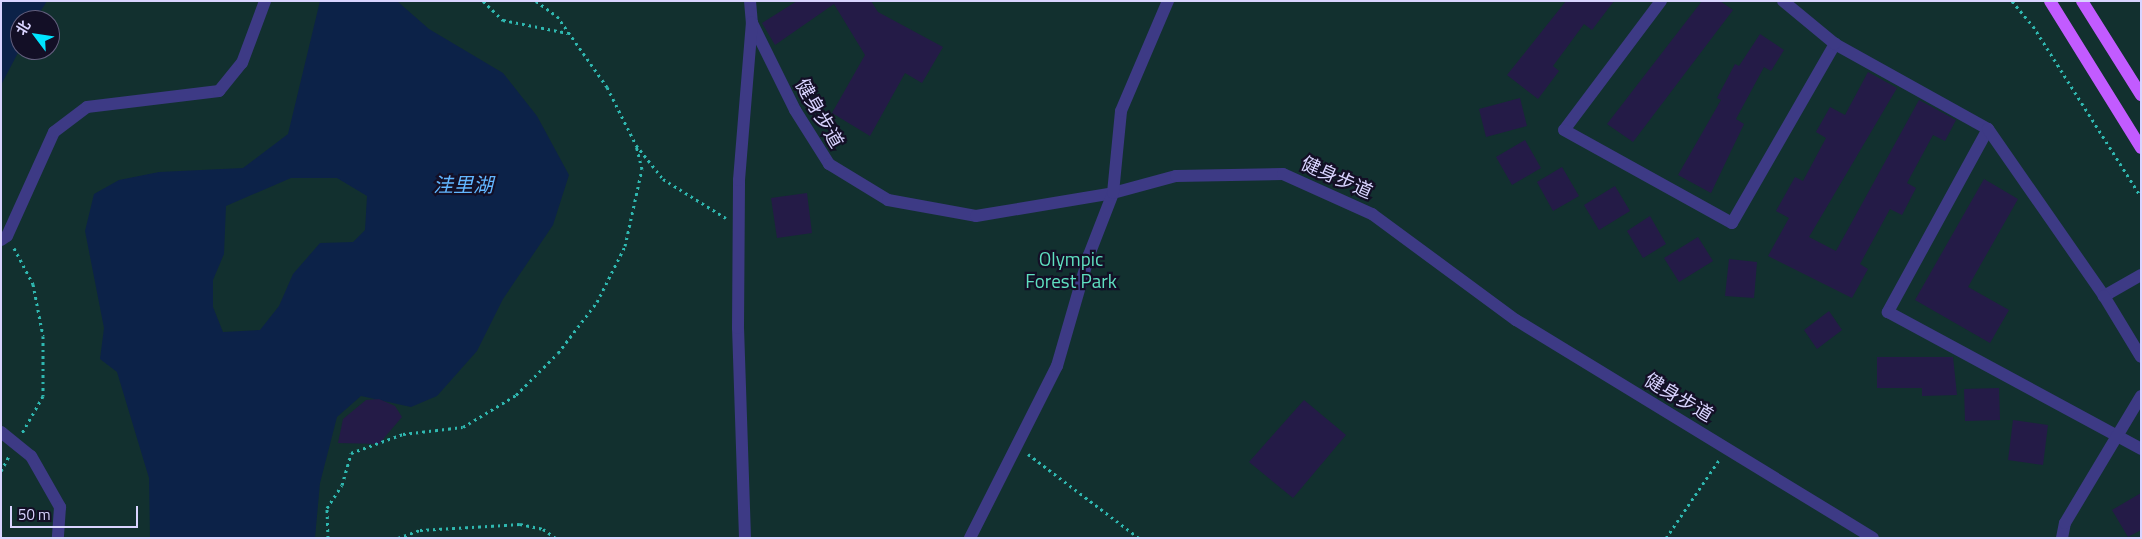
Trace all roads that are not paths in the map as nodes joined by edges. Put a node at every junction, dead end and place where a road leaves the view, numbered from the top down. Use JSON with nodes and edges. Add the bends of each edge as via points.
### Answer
{"nodes":[{"id":1,"x":265,"y":1,"type":"edge"},
{"id":2,"x":750,"y":1,"type":"edge"},
{"id":3,"x":1168,"y":1,"type":"edge"},
{"id":4,"x":1661,"y":1,"type":"edge"},
{"id":5,"x":1783,"y":1,"type":"edge"},
{"id":6,"x":2050,"y":1,"type":"edge"},
{"id":7,"x":2082,"y":1,"type":"edge"},
{"id":8,"x":752,"y":23,"type":"junction"},
{"id":9,"x":1835,"y":44,"type":"junction"},
{"id":10,"x":2141,"y":95,"type":"edge"},
{"id":11,"x":1988,"y":129,"type":"junction"},
{"id":12,"x":2141,"y":148,"type":"edge"},
{"id":13,"x":1113,"y":193,"type":"junction"},
{"id":14,"x":4,"y":238,"type":"edge"},
{"id":15,"x":2141,"y":275,"type":"edge"},
{"id":16,"x":2104,"y":296,"type":"junction"},
{"id":17,"x":2141,"y":357,"type":"edge"},
{"id":18,"x":2141,"y":396,"type":"edge"},
{"id":19,"x":1,"y":432,"type":"edge"},
{"id":20,"x":2117,"y":435,"type":"junction"},
{"id":21,"x":2141,"y":449,"type":"edge"},
{"id":22,"x":58,"y":538,"type":"edge"},
{"id":23,"x":745,"y":538,"type":"edge"},
{"id":24,"x":970,"y":538,"type":"edge"},
{"id":25,"x":1873,"y":538,"type":"edge"},
{"id":26,"x":2062,"y":538,"type":"edge"}],
"edges":[{"from":1,"to":14,"type":"street","via":[[242,63],[219,91],[87,107],[54,132]]},
{"from":2,"to":8,"type":"street","name":"健身步道"},
{"from":3,"to":13,"type":"street","via":[[1121,111]]},
{"from":4,"to":9,"type":"street","via":[[1564,130],[1732,223]]},
{"from":5,"to":9,"type":"street"},
{"from":6,"to":12,"type":"main road"},
{"from":7,"to":10,"type":"main road"},
{"from":8,"to":13,"type":"street","name":"健身步道","via":[[795,110],[828,164],[888,200],[976,216]]},
{"from":8,"to":23,"type":"street","via":[[739,226]]},
{"from":9,"to":11,"type":"street"},
{"from":11,"to":16,"type":"street"},
{"from":11,"to":20,"type":"street","via":[[1888,312]]},
{"from":13,"to":24,"type":"street","via":[[1089,255],[1057,366]]},
{"from":13,"to":25,"type":"street","name":"健身步道","via":[[1176,176],[1284,174],[1372,214],[1516,320]]},
{"from":15,"to":16,"type":"street"},
{"from":16,"to":17,"type":"street"},
{"from":18,"to":20,"type":"street"},
{"from":19,"to":22,"type":"street","via":[[31,456],[60,507]]},
{"from":20,"to":21,"type":"street"},
{"from":20,"to":26,"type":"street","via":[[2065,523]]}]}
